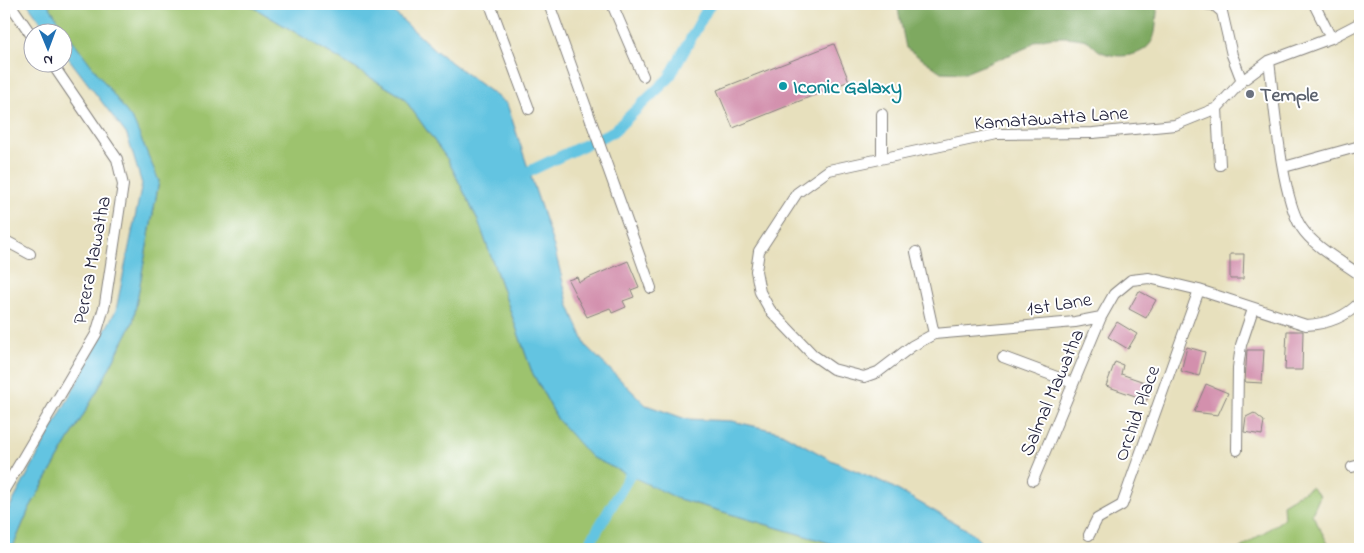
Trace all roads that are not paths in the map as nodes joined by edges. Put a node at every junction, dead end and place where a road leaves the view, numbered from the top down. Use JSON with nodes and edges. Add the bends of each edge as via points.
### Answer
{"nodes":[{"id":1,"x":10,"y":4,"type":"edge"},
{"id":2,"x":490,"y":4,"type":"edge"},
{"id":3,"x":550,"y":4,"type":"edge"},
{"id":4,"x":612,"y":4,"type":"edge"},
{"id":5,"x":1205,"y":4,"type":"edge"},
{"id":6,"x":1314,"y":4,"type":"edge"},
{"id":7,"x":22,"y":22,"type":"edge"},
{"id":8,"x":1360,"y":23,"type":"edge"},
{"id":9,"x":1331,"y":38,"type":"junction"},
{"id":10,"x":1269,"y":61,"type":"junction"},
{"id":11,"x":58,"y":72,"type":"edge"},
{"id":12,"x":643,"y":76,"type":"dead end"},
{"id":13,"x":1242,"y":81,"type":"junction"},
{"id":14,"x":1217,"y":108,"type":"junction"},
{"id":15,"x":529,"y":109,"type":"dead end"},
{"id":16,"x":882,"y":114,"type":"dead end"},
{"id":17,"x":1360,"y":146,"type":"edge"},
{"id":18,"x":882,"y":157,"type":"junction"},
{"id":19,"x":1220,"y":165,"type":"dead end"},
{"id":20,"x":1284,"y":167,"type":"junction"},
{"id":21,"x":4,"y":240,"type":"edge"},
{"id":22,"x":916,"y":252,"type":"dead end"},
{"id":23,"x":30,"y":254,"type":"dead end"},
{"id":24,"x":1360,"y":275,"type":"edge"},
{"id":25,"x":651,"y":288,"type":"dead end"},
{"id":26,"x":1200,"y":290,"type":"junction"},
{"id":27,"x":1360,"y":302,"type":"edge"},
{"id":28,"x":1253,"y":309,"type":"junction"},
{"id":29,"x":770,"y":310,"type":"joint"},
{"id":30,"x":1101,"y":316,"type":"junction"},
{"id":31,"x":934,"y":334,"type":"junction"},
{"id":32,"x":1003,"y":357,"type":"dead end"},
{"id":33,"x":1073,"y":383,"type":"junction"},
{"id":34,"x":1237,"y":450,"type":"dead end"},
{"id":35,"x":1033,"y":480,"type":"dead end"},
{"id":36,"x":4,"y":490,"type":"edge"},
{"id":37,"x":1089,"y":535,"type":"dead end"}],
"edges":[{"from":1,"to":7,"type":"street"},
{"from":2,"to":15,"type":"street"},
{"from":3,"to":25,"type":"street"},
{"from":4,"to":12,"type":"street"},
{"from":5,"to":13,"type":"street","via":[[1214,5],[1222,12]]},
{"from":6,"to":9,"type":"street"},
{"from":8,"to":9,"type":"street","name":"Kamatawatta Lane"},
{"from":9,"to":10,"type":"street","name":"Kamatawatta Lane"},
{"from":10,"to":13,"type":"street","name":"Kamatawatta Lane"},
{"from":10,"to":20,"type":"street"},
{"from":11,"to":36,"type":"street","name":"Perera Mawatha","via":[[116,159],[123,185],[105,304],[96,334]]},
{"from":13,"to":14,"type":"street","name":"Kamatawatta Lane"},
{"from":14,"to":18,"type":"street","name":"Kamatawatta Lane","via":[[1175,125],[1092,132],[996,134]]},
{"from":14,"to":19,"type":"street"},
{"from":16,"to":18,"type":"street"},
{"from":17,"to":20,"type":"street"},
{"from":18,"to":29,"type":"street","name":"Kamatawatta Lane","via":[[829,170],[797,193],[760,250],[756,271],[760,292]]},
{"from":20,"to":24,"type":"street","via":[[1289,196],[1300,226],[1312,240]]},
{"from":21,"to":23,"type":"street"},
{"from":22,"to":31,"type":"street"},
{"from":26,"to":28,"type":"street","name":"1st Lane"},
{"from":26,"to":30,"type":"street","name":"1st Lane","via":[[1149,278],[1131,280],[1114,294]]},
{"from":26,"to":37,"type":"street","name":"Orchid Place","via":[[1122,505],[1098,519]]},
{"from":27,"to":28,"type":"street","name":"1st Lane","via":[[1352,310],[1325,324],[1306,325]]},
{"from":28,"to":34,"type":"street","via":[[1241,345],[1238,368]]},
{"from":29,"to":31,"type":"street","name":"1st Lane","via":[[813,355],[833,369],[864,377],[878,372]]},
{"from":30,"to":31,"type":"street","name":"1st Lane","via":[[1076,322]]},
{"from":30,"to":33,"type":"street","name":"Salmal Mawatha"},
{"from":32,"to":33,"type":"street"},
{"from":33,"to":35,"type":"street","name":"Salmal Mawatha"}]}
